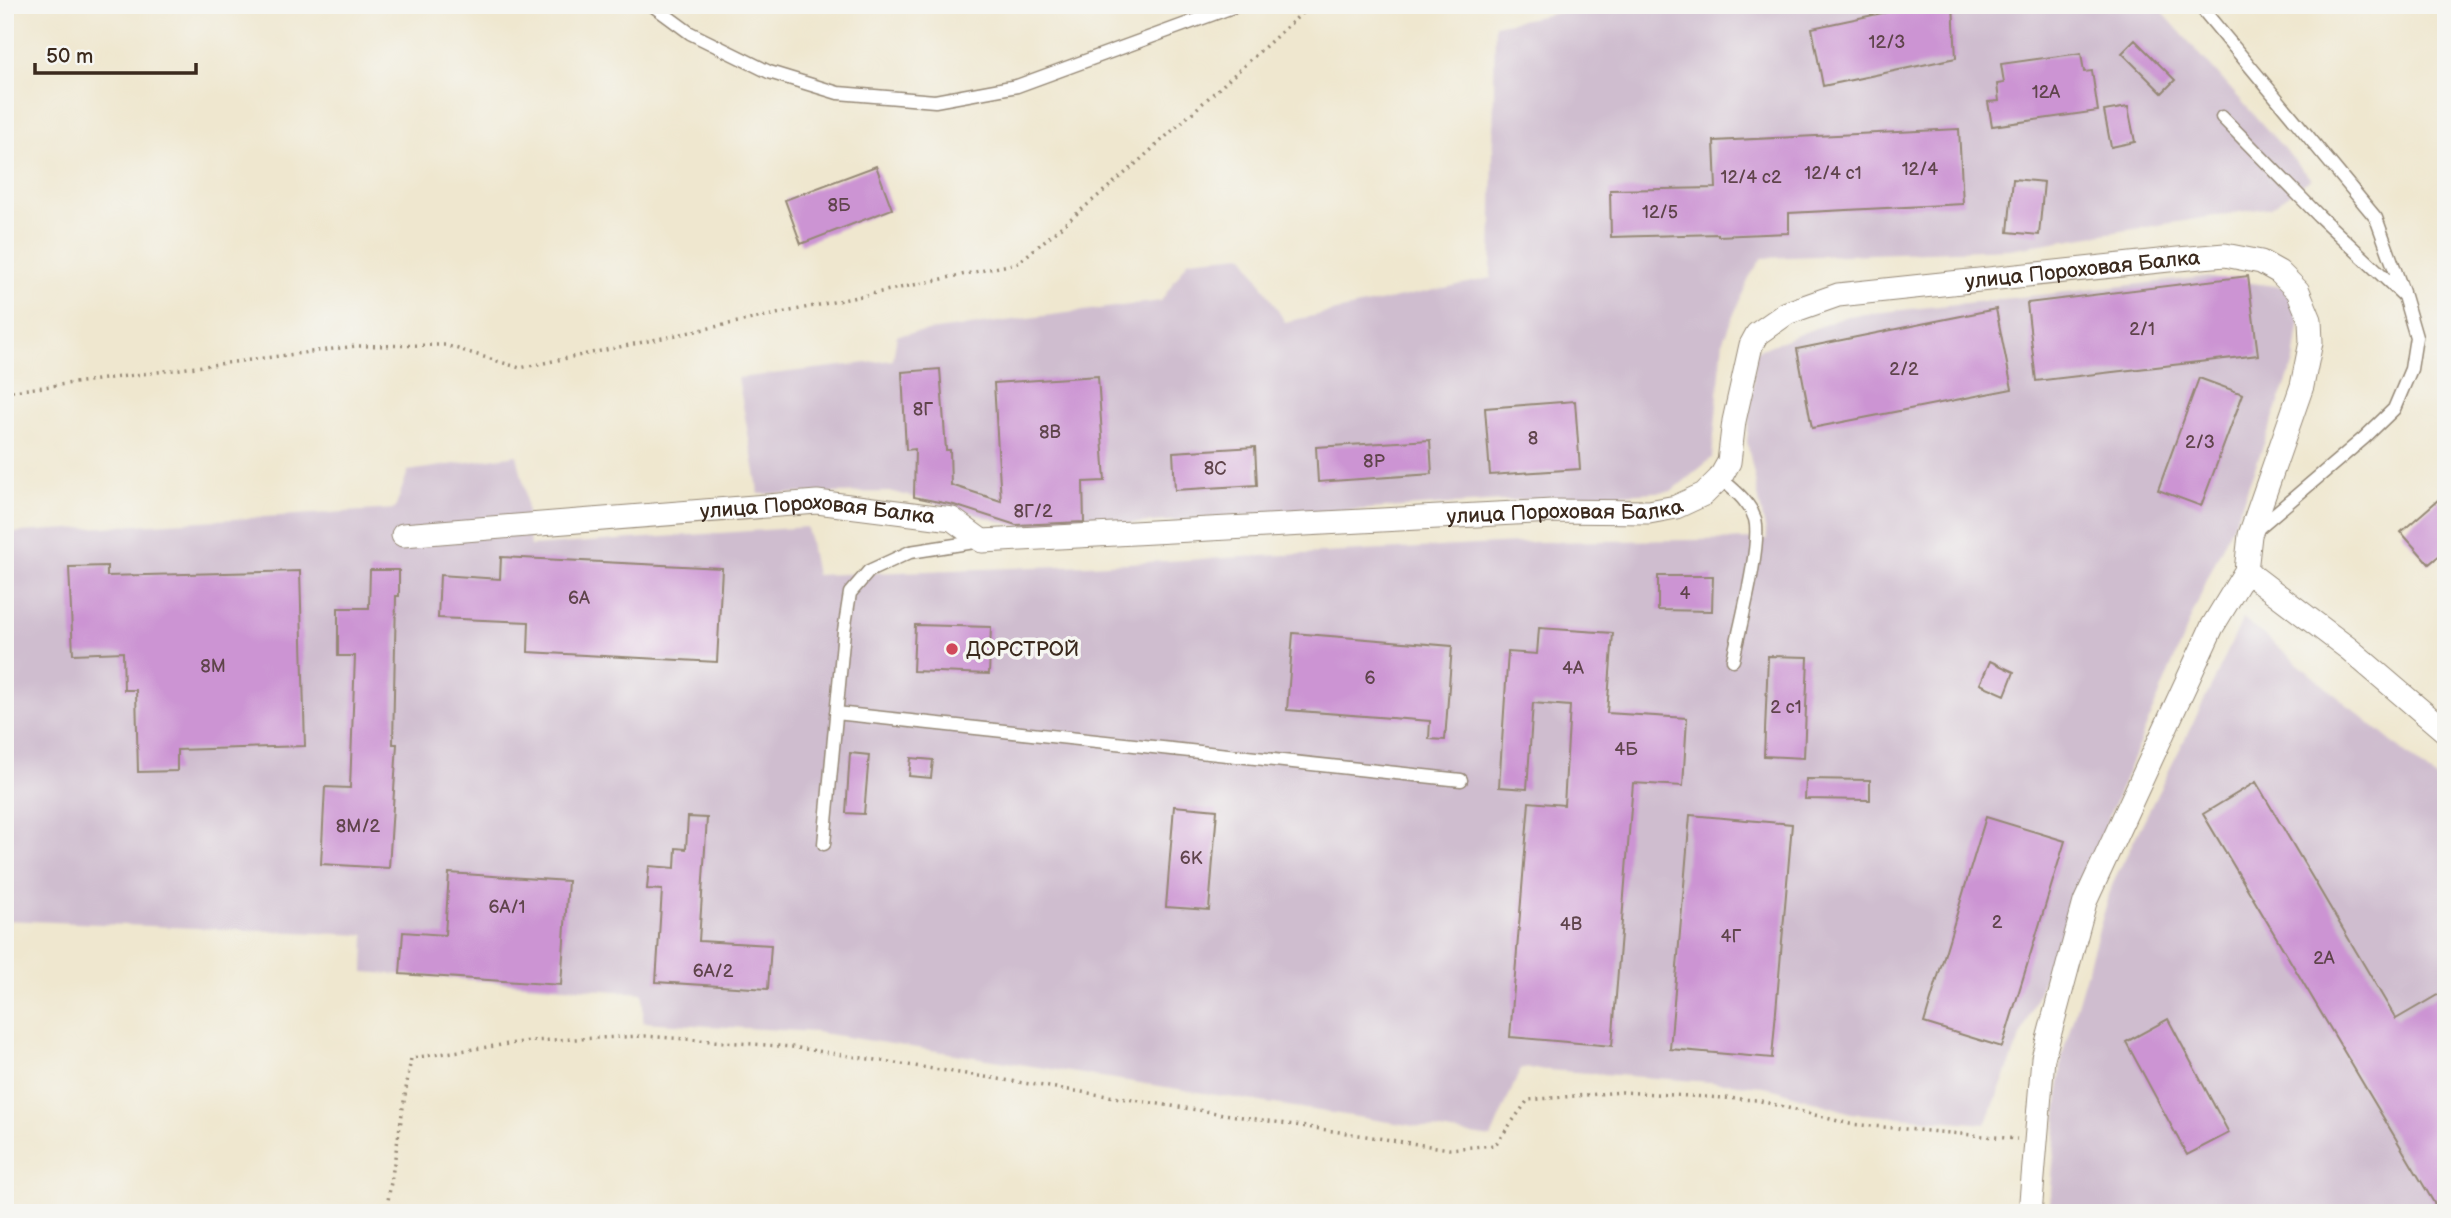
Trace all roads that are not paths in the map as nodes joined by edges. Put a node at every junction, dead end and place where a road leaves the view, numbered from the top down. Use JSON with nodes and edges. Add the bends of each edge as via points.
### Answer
{"nodes":[{"id":1,"x":652,"y":5,"type":"edge"},
{"id":2,"x":1238,"y":5,"type":"edge"},
{"id":3,"x":2199,"y":5,"type":"edge"},
{"id":4,"x":2222,"y":117,"type":"dead end"},
{"id":5,"x":2404,"y":296,"type":"junction"},
{"id":6,"x":1720,"y":478,"type":"junction"},
{"id":7,"x":403,"y":535,"type":"dead end"},
{"id":8,"x":2250,"y":535,"type":"junction"},
{"id":9,"x":982,"y":541,"type":"junction"},
{"id":10,"x":2246,"y":571,"type":"junction"},
{"id":11,"x":1733,"y":660,"type":"dead end"},
{"id":12,"x":836,"y":713,"type":"junction"},
{"id":13,"x":2446,"y":732,"type":"edge"},
{"id":14,"x":1461,"y":780,"type":"dead end"},
{"id":15,"x":824,"y":844,"type":"dead end"},
{"id":16,"x":2030,"y":1213,"type":"edge"}],
"edges":[{"from":1,"to":2,"type":"lane","via":[[690,33],[769,72],[838,93],[935,100],[1017,86]]},
{"from":3,"to":5,"type":"lane","via":[[2376,218]]},
{"from":4,"to":5,"type":"lane"},
{"from":5,"to":8,"type":"lane","via":[[2416,337],[2411,369],[2394,409]]},
{"from":6,"to":8,"type":"street","name":"улица Пороховая Балка","via":[[1729,462],[1751,345],[1757,334],[1787,313],[1839,295],[2225,256],[2261,262],[2279,272],[2298,291],[2310,320],[2311,342],[2302,386]]},
{"from":6,"to":9,"type":"street","name":"улица Пороховая Балка","via":[[1704,494],[1676,507],[1649,512],[1552,512]]},
{"from":6,"to":11,"type":"lane","via":[[1746,501],[1755,520],[1756,544]]},
{"from":7,"to":9,"type":"street","name":"улица Пороховая Балка","via":[[817,502],[952,519]]},
{"from":8,"to":10,"type":"street","name":"улица Пороховая Балка"},
{"from":9,"to":12,"type":"lane","via":[[910,552],[869,571],[850,593]]},
{"from":10,"to":13,"type":"street","via":[[2349,649]]},
{"from":10,"to":16,"type":"street","via":[[2212,627],[2085,902],[2043,1058]]},
{"from":12,"to":14,"type":"lane"},
{"from":12,"to":15,"type":"lane"}]}
